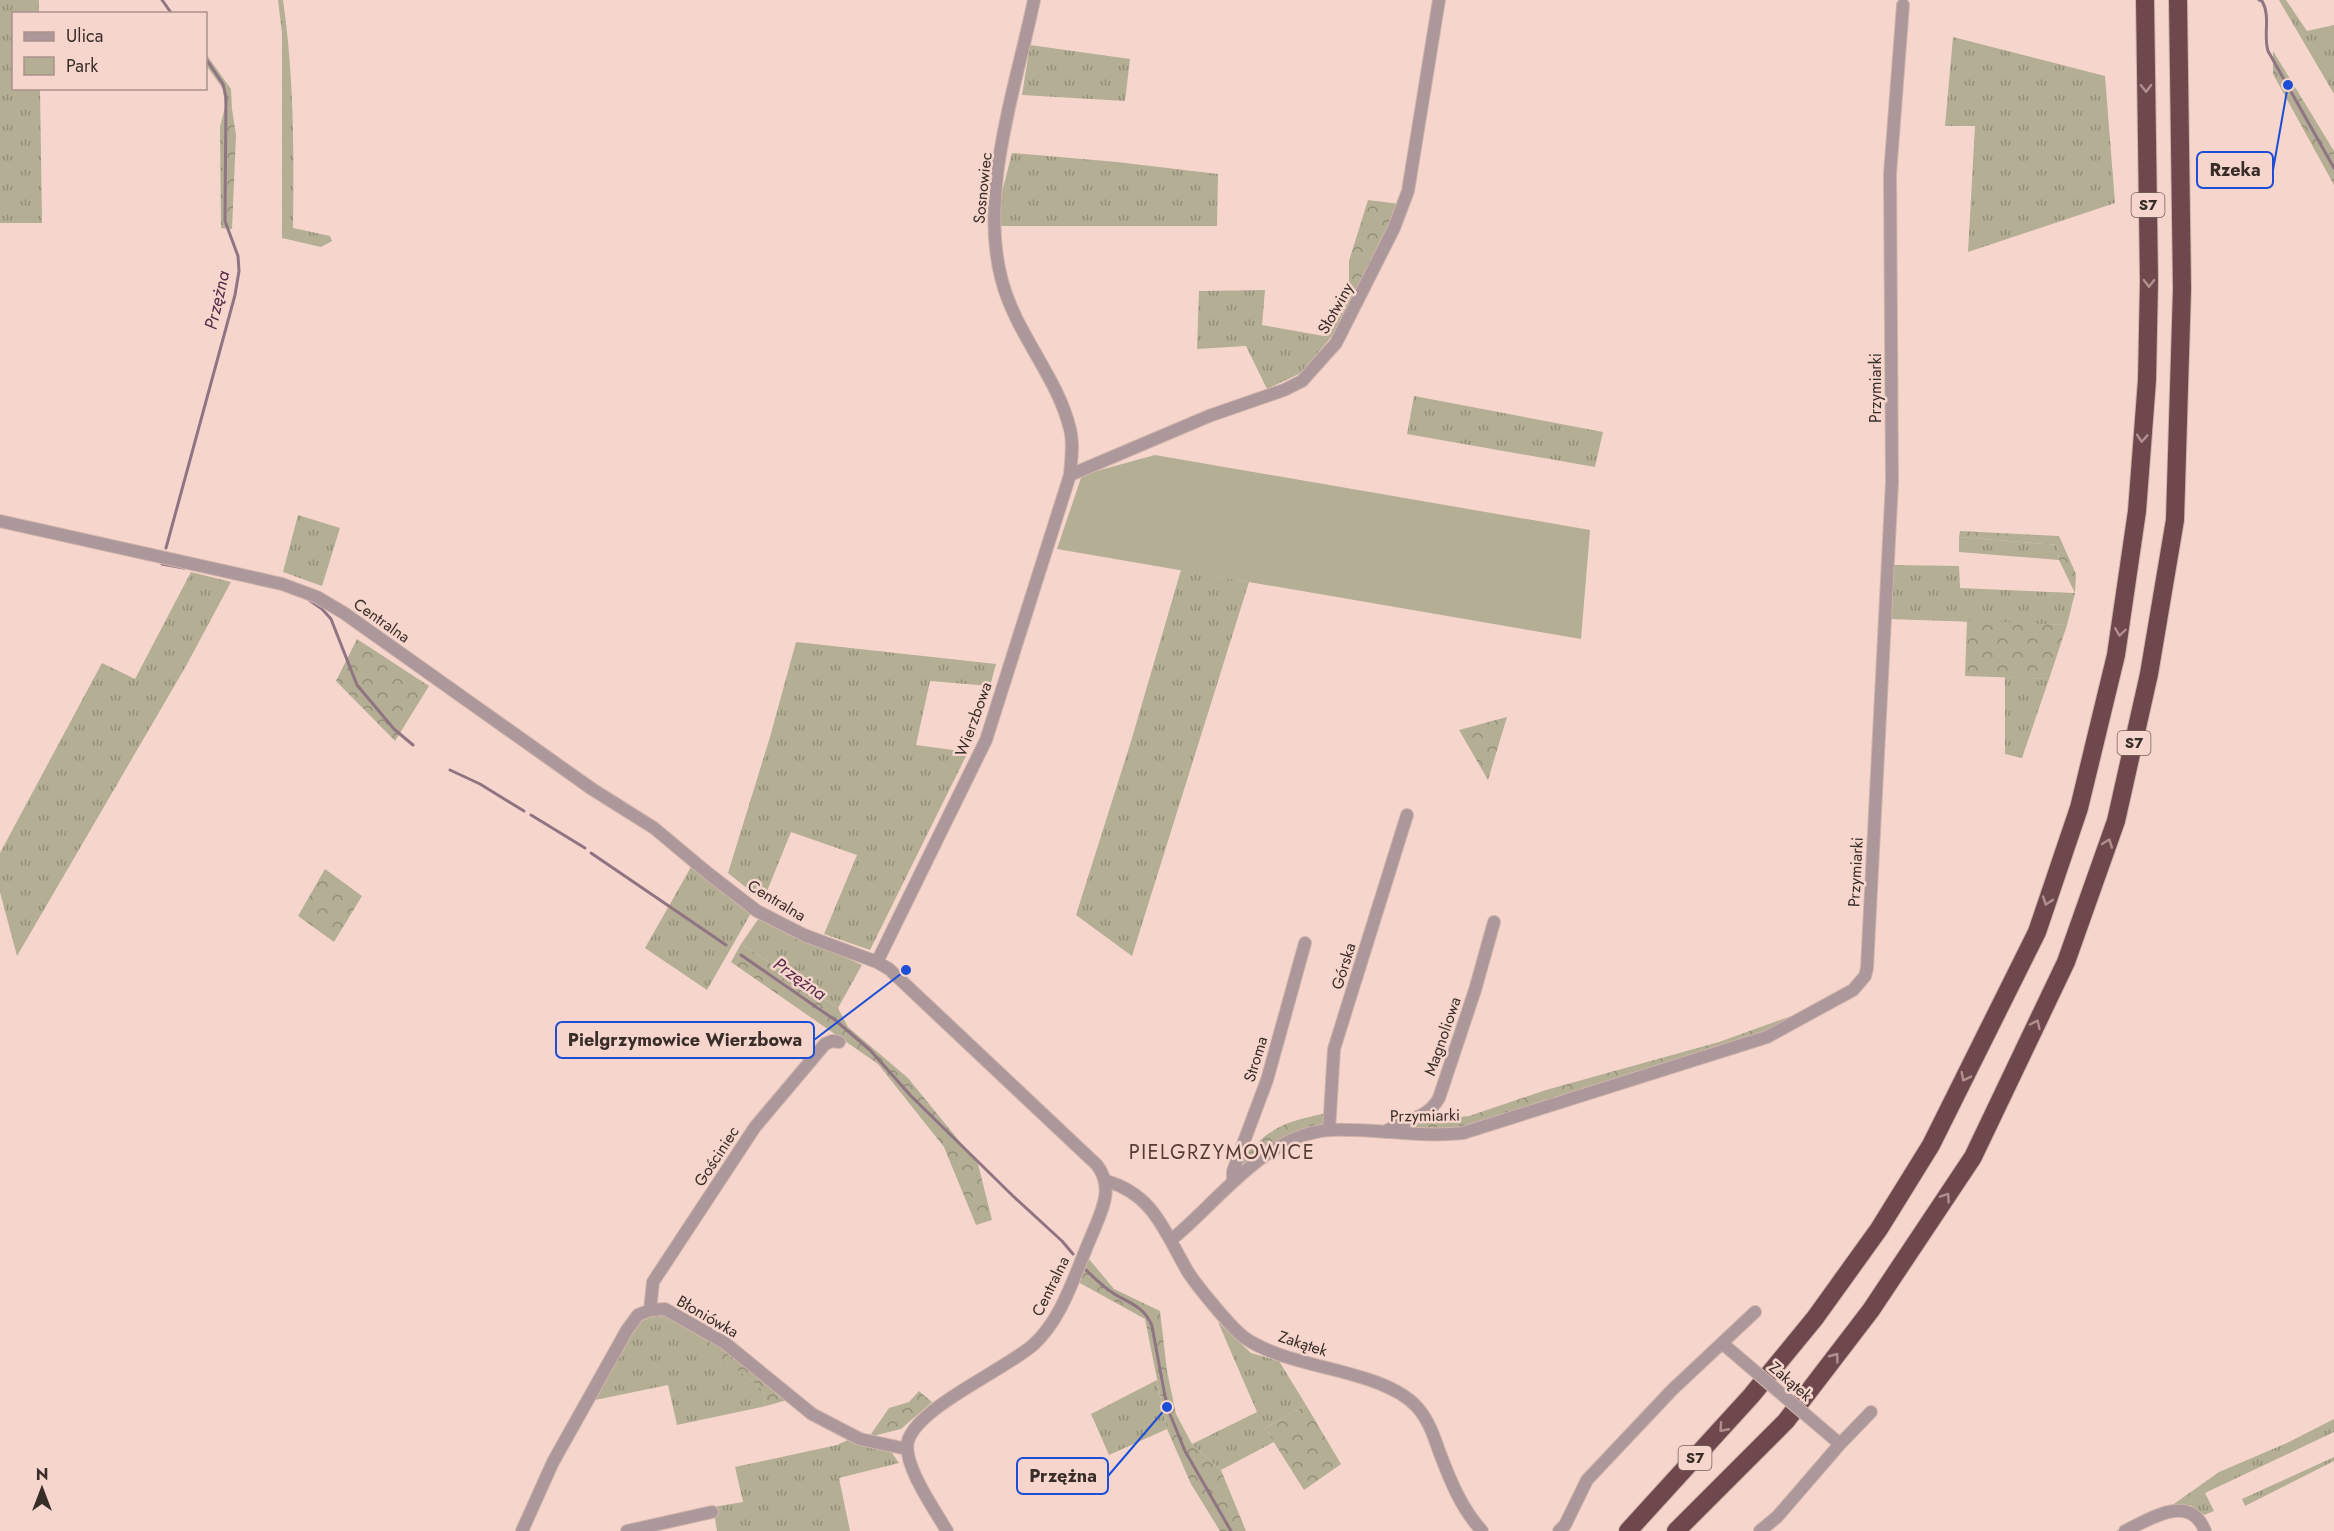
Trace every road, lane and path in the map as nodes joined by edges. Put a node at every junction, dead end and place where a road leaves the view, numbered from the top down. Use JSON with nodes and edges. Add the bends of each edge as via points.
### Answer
{"nodes":[{"id":1,"x":1034,"y":0,"type":"edge"},
{"id":2,"x":1439,"y":0,"type":"edge"},
{"id":3,"x":2145,"y":0,"type":"edge"},
{"id":4,"x":2178,"y":0,"type":"edge"},
{"id":5,"x":1904,"y":5,"type":"dead end"},
{"id":6,"x":1070,"y":475,"type":"junction"},
{"id":7,"x":0,"y":521,"type":"edge"},
{"id":8,"x":1407,"y":815,"type":"dead end"},
{"id":9,"x":1494,"y":922,"type":"dead end"},
{"id":10,"x":1305,"y":943,"type":"dead end"},
{"id":11,"x":877,"y":962,"type":"junction"},
{"id":12,"x":839,"y":1042,"type":"dead end"},
{"id":13,"x":1329,"y":1130,"type":"junction"},
{"id":14,"x":1385,"y":1132,"type":"junction"},
{"id":15,"x":1106,"y":1181,"type":"junction"},
{"id":16,"x":1233,"y":1182,"type":"junction"},
{"id":17,"x":1171,"y":1240,"type":"junction"},
{"id":18,"x":650,"y":1310,"type":"junction"},
{"id":19,"x":1755,"y":1312,"type":"dead end"},
{"id":20,"x":1722,"y":1343,"type":"junction"},
{"id":21,"x":1871,"y":1412,"type":"dead end"},
{"id":22,"x":1840,"y":1444,"type":"junction"},
{"id":23,"x":907,"y":1449,"type":"junction"},
{"id":24,"x":712,"y":1512,"type":"dead end"},
{"id":25,"x":522,"y":1531,"type":"edge"},
{"id":26,"x":627,"y":1531,"type":"edge"},
{"id":27,"x":947,"y":1531,"type":"edge"},
{"id":28,"x":1482,"y":1531,"type":"edge"},
{"id":29,"x":1560,"y":1531,"type":"edge"},
{"id":30,"x":1628,"y":1531,"type":"edge"},
{"id":31,"x":1676,"y":1531,"type":"edge"},
{"id":32,"x":1761,"y":1531,"type":"edge"},
{"id":33,"x":2126,"y":1531,"type":"edge"},
{"id":34,"x":2205,"y":1531,"type":"edge"}],
"edges":[{"from":1,"to":6,"type":"street","name":"Sosnowiec","via":[[1004,137],[992,225],[1002,282],[1068,422],[1072,440]]},
{"from":2,"to":6,"type":"street","name":"Słotwiny","via":[[1408,191],[1394,228],[1336,343],[1302,381],[1284,390],[1209,416]]},
{"from":3,"to":30,"type":"highway","number":"S7","one_way":true,"via":[[2149,281],[2137,512],[2116,655],[2075,819],[2037,932],[1931,1145],[1885,1220],[1815,1318],[1751,1396]]},
{"from":31,"to":4,"type":"highway","number":"S7","one_way":true,"via":[[1786,1421],[1871,1310],[1973,1157],[2066,962],[2116,821],[2149,675],[2175,520],[2182,290]]},
{"from":5,"to":14,"type":"street","name":"Przymiarki","via":[[1890,174],[1892,482],[1864,976],[1853,990],[1767,1037],[1462,1132]]},
{"from":6,"to":11,"type":"street","name":"Wierzbowa","via":[[986,740]]},
{"from":7,"to":11,"type":"street","name":"Centralna","via":[[282,584],[317,597],[654,828],[757,911],[804,935]]},
{"from":8,"to":13,"type":"street","name":"Górska","via":[[1334,1049]]},
{"from":9,"to":14,"type":"street","name":"Magnoliowa","via":[[1434,1107]]},
{"from":10,"to":16,"type":"street","name":"Stroma","via":[[1267,1080],[1233,1171]]},
{"from":11,"to":15,"type":"street","name":"Centralna","via":[[900,977],[1032,1102],[1097,1165]]},
{"from":12,"to":18,"type":"street","name":"Gościniec","via":[[832,1041],[819,1050],[755,1127],[653,1282]]},
{"from":13,"to":14,"type":"street","name":"Przymiarki"},
{"from":13,"to":16,"type":"street","name":"Przymiarki","via":[[1283,1143]]},
{"from":15,"to":17,"type":"street","name":"Zakątek","via":[[1138,1196]]},
{"from":15,"to":23,"type":"street","name":"Centralna","via":[[1106,1200],[1046,1331],[1032,1346],[937,1408],[914,1429]]},
{"from":16,"to":17,"type":"street","name":"Przymiarki"},
{"from":17,"to":28,"type":"street","name":"Zakątek","via":[[1189,1274],[1244,1337],[1283,1356],[1382,1385],[1418,1407],[1458,1499]]},
{"from":18,"to":23,"type":"street","name":"Błoniówka","via":[[664,1309],[725,1343],[812,1414],[860,1439]]},
{"from":18,"to":25,"type":"street","name":"Błoniówka","via":[[631,1323],[553,1462]]},
{"from":19,"to":20,"type":"street"},
{"from":20,"to":22,"type":"street","name":"Zakątek","bridge":true},
{"from":20,"to":29,"type":"street","via":[[1587,1480]]},
{"from":21,"to":22,"type":"street"},
{"from":22,"to":32,"type":"street"},
{"from":23,"to":27,"type":"street","via":[[913,1470]]},
{"from":24,"to":26,"type":"street"},
{"from":33,"to":34,"type":"street","via":[[2172,1510],[2198,1517]]}]}
